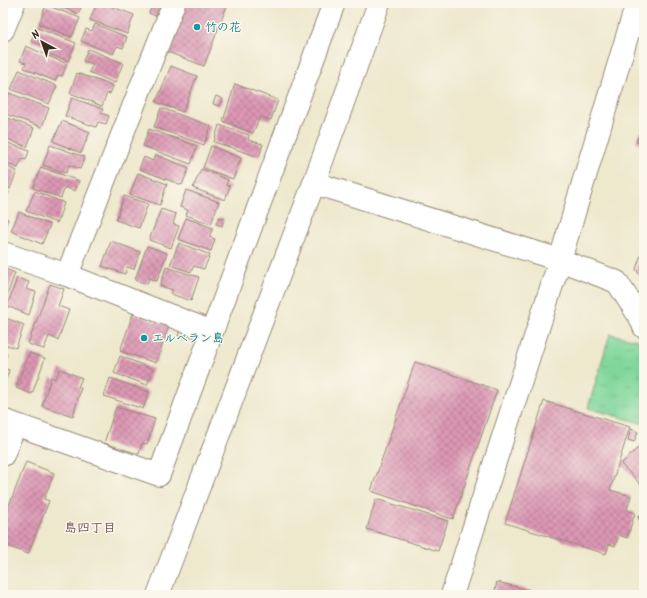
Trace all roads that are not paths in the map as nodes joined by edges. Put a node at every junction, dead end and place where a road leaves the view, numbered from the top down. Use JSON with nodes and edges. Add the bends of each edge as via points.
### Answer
{"nodes":[{"id":1,"x":14,"y":3,"type":"edge"},
{"id":2,"x":174,"y":3,"type":"edge"},
{"id":3,"x":334,"y":3,"type":"edge"},
{"id":4,"x":379,"y":3,"type":"edge"},
{"id":5,"x":636,"y":3,"type":"edge"},
{"id":6,"x":3,"y":30,"type":"edge"},
{"id":7,"x":314,"y":183,"type":"junction"},
{"id":8,"x":3,"y":253,"type":"edge"},
{"id":9,"x":560,"y":260,"type":"junction"},
{"id":10,"x":66,"y":275,"type":"junction"},
{"id":11,"x":644,"y":327,"type":"edge"},
{"id":12,"x":212,"y":332,"type":"junction"},
{"id":13,"x":9,"y":422,"type":"edge"},
{"id":14,"x":3,"y":455,"type":"edge"},
{"id":15,"x":158,"y":595,"type":"edge"},
{"id":16,"x":452,"y":595,"type":"edge"}],
"edges":[{"from":1,"to":6,"type":"street"},
{"from":2,"to":10,"type":"street"},
{"from":3,"to":12,"type":"street"},
{"from":4,"to":7,"type":"street"},
{"from":5,"to":9,"type":"street"},
{"from":7,"to":9,"type":"street"},
{"from":7,"to":15,"type":"street"},
{"from":8,"to":10,"type":"street"},
{"from":9,"to":11,"type":"street","via":[[617,282]]},
{"from":9,"to":16,"type":"street"},
{"from":10,"to":12,"type":"street"},
{"from":12,"to":13,"type":"street","via":[[159,475]]},
{"from":13,"to":14,"type":"street"}]}
